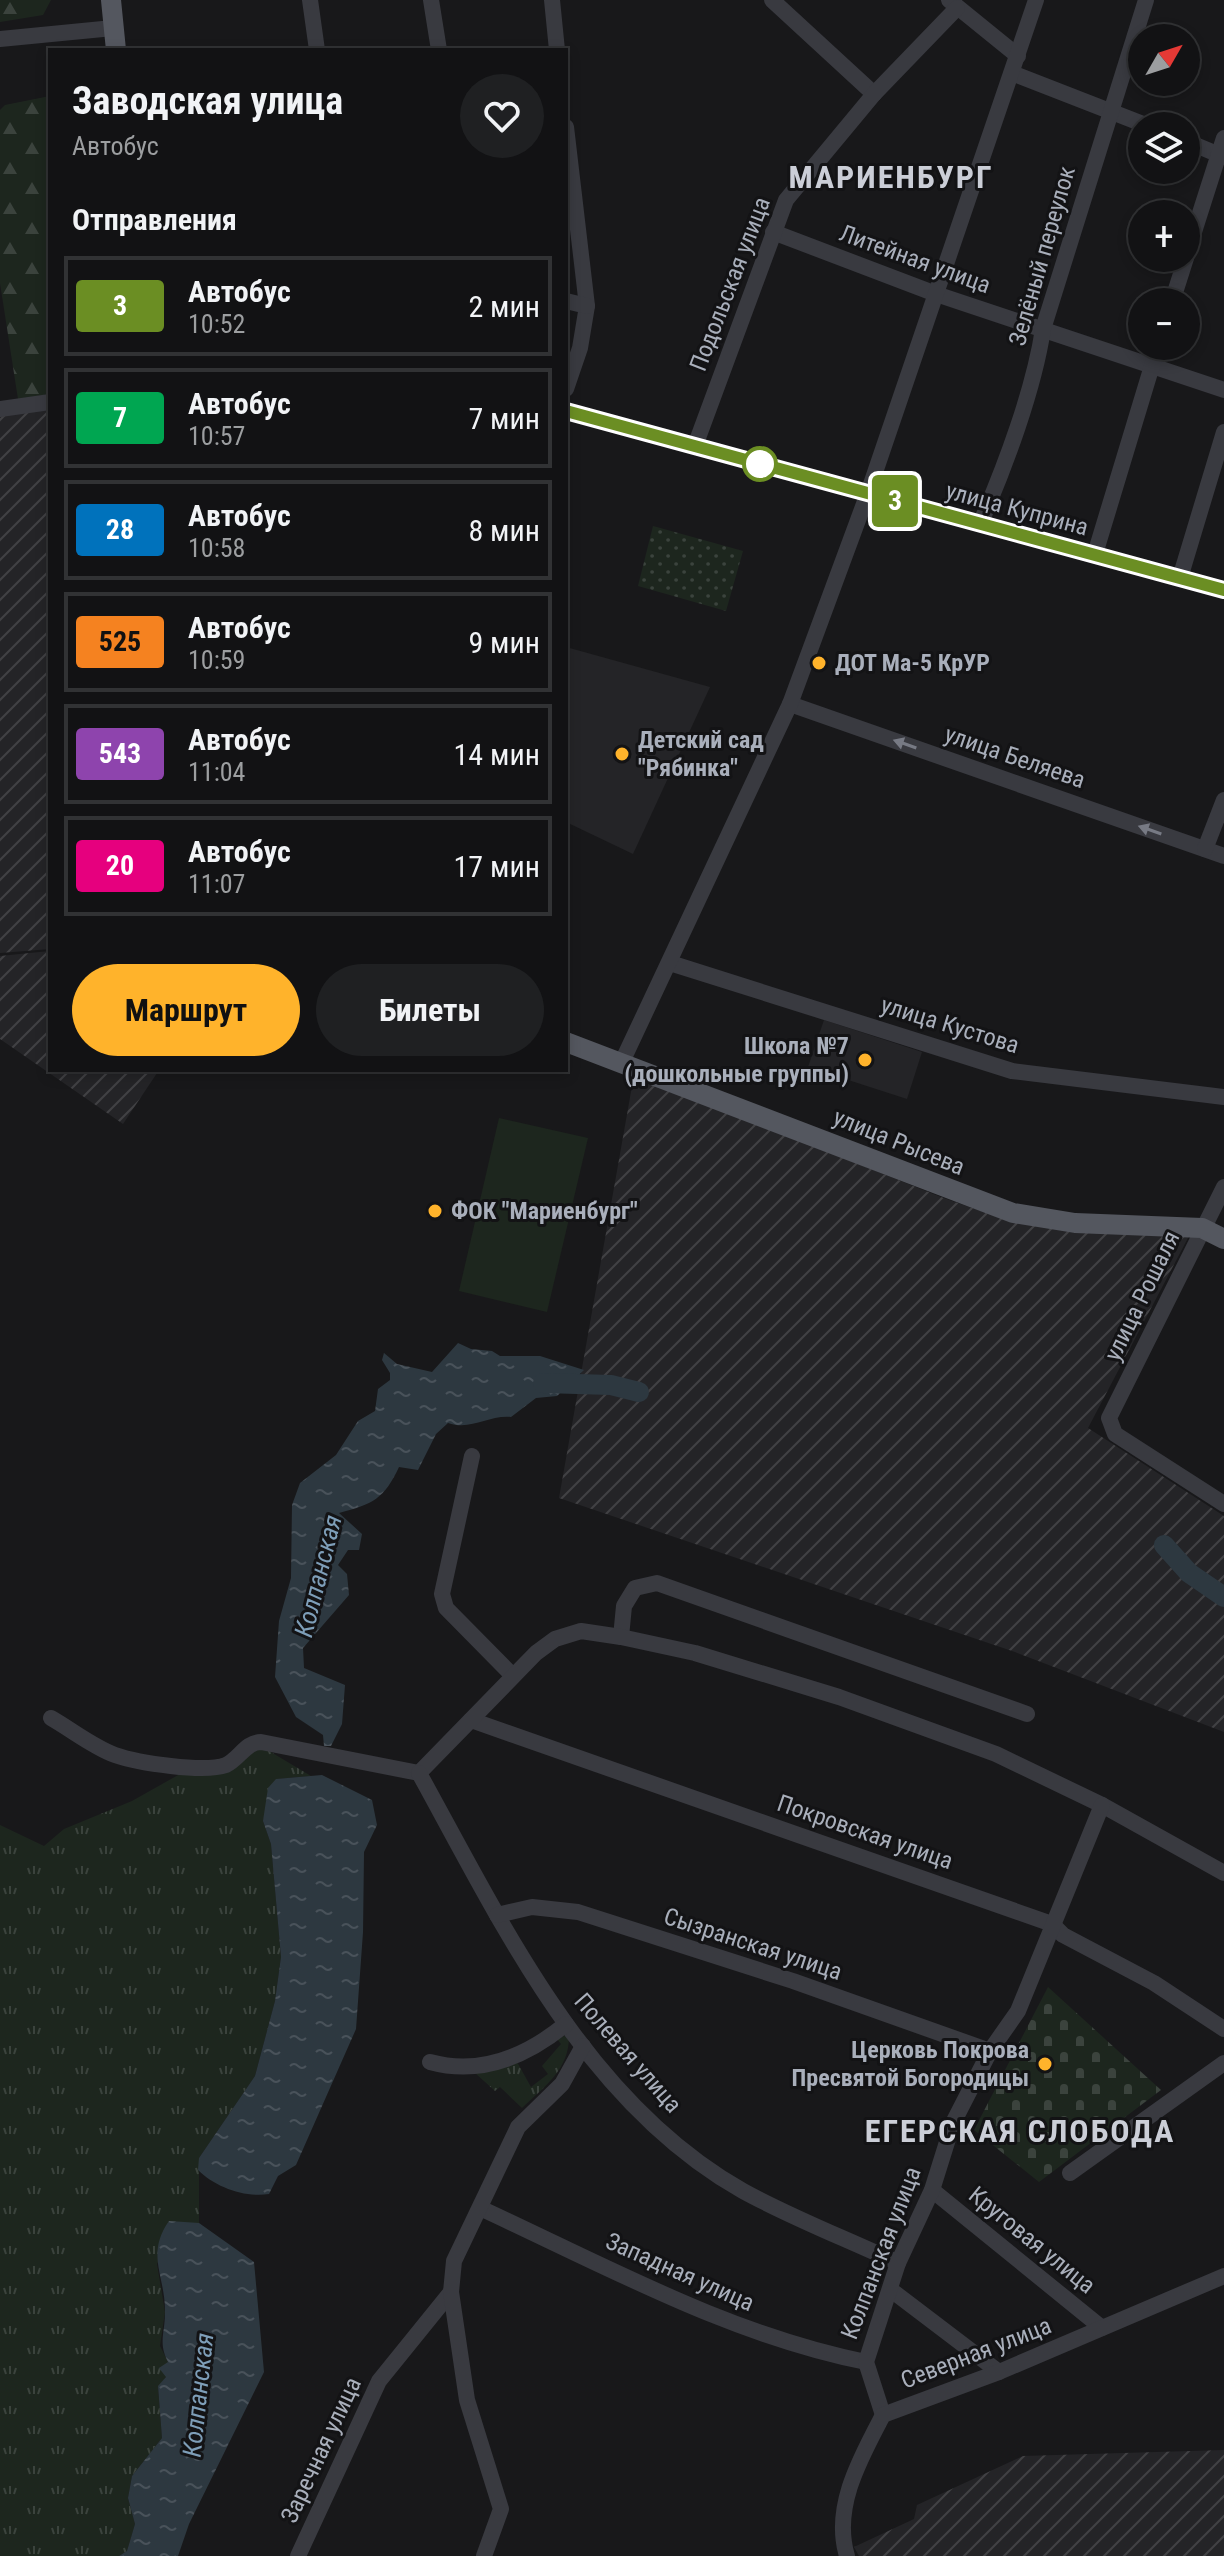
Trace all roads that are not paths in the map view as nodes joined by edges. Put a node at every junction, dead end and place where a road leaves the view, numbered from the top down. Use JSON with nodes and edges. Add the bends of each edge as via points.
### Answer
{"nodes":[{"id":1,"x":111,"y":0,"type":"edge"},
{"id":2,"x":310,"y":0,"type":"edge"},
{"id":3,"x":431,"y":0,"type":"edge"},
{"id":4,"x":552,"y":0,"type":"edge"},
{"id":5,"x":772,"y":0,"type":"edge"},
{"id":6,"x":1036,"y":0,"type":"edge"},
{"id":7,"x":1146,"y":0,"type":"edge"},
{"id":8,"x":953,"y":4,"type":"edge"},
{"id":9,"x":113,"y":28,"type":"junction"},
{"id":10,"x":0,"y":39,"type":"edge"},
{"id":11,"x":116,"y":48,"type":"edge"},
{"id":12,"x":317,"y":48,"type":"edge"},
{"id":13,"x":439,"y":48,"type":"edge"},
{"id":14,"x":557,"y":48,"type":"edge"},
{"id":15,"x":1018,"y":56,"type":"junction"},
{"id":16,"x":1012,"y":73,"type":"junction"},
{"id":17,"x":874,"y":94,"type":"junction"},
{"id":18,"x":1111,"y":111,"type":"junction"},
{"id":19,"x":1128,"y":118,"type":"edge"},
{"id":20,"x":568,"y":144,"type":"edge"},
{"id":21,"x":1200,"y":144,"type":"edge"},
{"id":22,"x":1222,"y":150,"type":"edge"},
{"id":23,"x":1200,"y":215,"type":"edge"},
{"id":24,"x":773,"y":232,"type":"junction"},
{"id":25,"x":936,"y":294,"type":"junction"},
{"id":26,"x":568,"y":301,"type":"edge"},
{"id":27,"x":587,"y":306,"type":"junction"},
{"id":28,"x":1043,"y":329,"type":"junction"},
{"id":29,"x":1153,"y":360,"type":"edge"},
{"id":30,"x":1151,"y":367,"type":"junction"},
{"id":31,"x":568,"y":383,"type":"edge"},
{"id":32,"x":1224,"y":390,"type":"edge"},
{"id":33,"x":48,"y":402,"type":"edge"},
{"id":34,"x":0,"y":409,"type":"edge"},
{"id":35,"x":568,"y":412,"type":"edge"},
{"id":36,"x":1224,"y":432,"type":"edge"},
{"id":37,"x":695,"y":446,"type":"junction"},
{"id":38,"x":868,"y":493,"type":"junction"},
{"id":39,"x":980,"y":524,"type":"junction"},
{"id":40,"x":1095,"y":554,"type":"junction"},
{"id":41,"x":1180,"y":578,"type":"junction"},
{"id":42,"x":1224,"y":590,"type":"edge"},
{"id":43,"x":790,"y":704,"type":"junction"},
{"id":44,"x":1224,"y":800,"type":"edge"},
{"id":45,"x":1205,"y":849,"type":"junction"},
{"id":46,"x":1224,"y":856,"type":"edge"},
{"id":47,"x":670,"y":963,"type":"junction"},
{"id":48,"x":568,"y":1043,"type":"edge"},
{"id":49,"x":621,"y":1064,"type":"junction"},
{"id":50,"x":1224,"y":1097,"type":"edge"},
{"id":51,"x":1224,"y":1187,"type":"edge"},
{"id":52,"x":1202,"y":1228,"type":"junction"},
{"id":53,"x":1224,"y":1239,"type":"edge"},
{"id":54,"x":472,"y":1456,"type":"dead end"},
{"id":55,"x":1224,"y":1504,"type":"edge"},
{"id":56,"x":621,"y":1637,"type":"junction"},
{"id":57,"x":512,"y":1675,"type":"junction"},
{"id":58,"x":1027,"y":1714,"type":"dead end"},
{"id":59,"x":51,"y":1718,"type":"dead end"},
{"id":60,"x":471,"y":1720,"type":"junction"},
{"id":61,"x":419,"y":1773,"type":"junction"},
{"id":62,"x":1102,"y":1805,"type":"junction"},
{"id":63,"x":1224,"y":1873,"type":"edge"},
{"id":64,"x":497,"y":1915,"type":"junction"},
{"id":65,"x":1052,"y":1924,"type":"junction"},
{"id":66,"x":566,"y":2024,"type":"junction"},
{"id":67,"x":1224,"y":2029,"type":"edge"},
{"id":68,"x":583,"y":2046,"type":"junction"},
{"id":69,"x":990,"y":2051,"type":"junction"},
{"id":70,"x":430,"y":2062,"type":"dead end"},
{"id":71,"x":1224,"y":2063,"type":"edge"},
{"id":72,"x":1070,"y":2173,"type":"dead end"},
{"id":73,"x":932,"y":2190,"type":"junction"},
{"id":74,"x":480,"y":2208,"type":"junction"},
{"id":75,"x":898,"y":2263,"type":"junction"},
{"id":76,"x":1224,"y":2276,"type":"edge"},
{"id":77,"x":891,"y":2290,"type":"junction"},
{"id":78,"x":451,"y":2292,"type":"junction"},
{"id":79,"x":1102,"y":2328,"type":"junction"},
{"id":80,"x":866,"y":2362,"type":"junction"},
{"id":81,"x":999,"y":2372,"type":"junction"},
{"id":82,"x":883,"y":2415,"type":"junction"},
{"id":83,"x":298,"y":2556,"type":"edge"},
{"id":84,"x":484,"y":2556,"type":"edge"},
{"id":85,"x":847,"y":2556,"type":"edge"}],
"edges":[{"from":1,"to":9,"type":"main road"},
{"from":2,"to":12,"type":"street"},
{"from":3,"to":13,"type":"street"},
{"from":4,"to":14,"type":"street"},
{"from":5,"to":17,"type":"street"},
{"from":6,"to":15,"type":"street"},
{"from":7,"to":18,"type":"street","name":"Зелёный переулок"},
{"from":8,"to":15,"type":"street"},
{"from":8,"to":17,"type":"street","name":"Подольская улица"},
{"from":9,"to":10,"type":"street"},
{"from":9,"to":11,"type":"main road"},
{"from":15,"to":16,"type":"street"},
{"from":16,"to":18,"type":"street"},
{"from":16,"to":25,"type":"street"},
{"from":17,"to":24,"type":"street","name":"Подольская улица","via":[[786,200]]},
{"from":18,"to":19,"type":"street"},
{"from":18,"to":28,"type":"street","name":"Зелёный переулок"},
{"from":20,"to":27,"type":"street"},
{"from":21,"to":22,"type":"street"},
{"from":22,"to":23,"type":"street"},
{"from":24,"to":25,"type":"street","name":"Литейная улица"},
{"from":24,"to":37,"type":"street","name":"Подольская улица"},
{"from":25,"to":28,"type":"street","name":"Литейная улица"},
{"from":25,"to":38,"type":"street"},
{"from":26,"to":27,"type":"street"},
{"from":27,"to":31,"type":"street"},
{"from":28,"to":30,"type":"street","name":"Литейная улица"},
{"from":28,"to":39,"type":"street","name":"Зелёный переулок"},
{"from":29,"to":30,"type":"street"},
{"from":30,"to":32,"type":"street","name":"Литейная улица"},
{"from":30,"to":40,"type":"street"},
{"from":33,"to":34,"type":"street"},
{"from":35,"to":37,"type":"street","name":"улица Куприна"},
{"from":36,"to":41,"type":"street"},
{"from":37,"to":38,"type":"street","name":"улица Куприна"},
{"from":38,"to":39,"type":"street","name":"улица Куприна"},
{"from":38,"to":43,"type":"street"},
{"from":39,"to":40,"type":"street","name":"улица Куприна"},
{"from":40,"to":41,"type":"street","name":"улица Куприна"},
{"from":41,"to":42,"type":"street","name":"улица Куприна"},
{"from":45,"to":43,"type":"street","name":"улица Беляева","one_way":true},
{"from":43,"to":47,"type":"street"},
{"from":44,"to":45,"type":"street"},
{"from":45,"to":46,"type":"street","name":"улица Беляева"},
{"from":47,"to":49,"type":"street"},
{"from":47,"to":50,"type":"street","name":"улица Кустова","via":[[1012,1071]]},
{"from":48,"to":49,"type":"main road","name":"улица Рысева"},
{"from":49,"to":52,"type":"main road","name":"улица Рысева","via":[[1013,1213],[1075,1223]]},
{"from":51,"to":52,"type":"street","name":"улица Рошаля"},
{"from":52,"to":53,"type":"main road","name":"улица Рысева"},
{"from":52,"to":55,"type":"street","name":"улица Рошаля","via":[[1109,1418],[1115,1434]]},
{"from":54,"to":57,"type":"street","via":[[442,1594],[446,1608]]},
{"from":56,"to":57,"type":"street","via":[[581,1631],[555,1639]]},
{"from":56,"to":58,"type":"street","via":[[624,1606],[635,1588],[657,1583]]},
{"from":56,"to":62,"type":"street","via":[[695,1653],[839,1697],[996,1754]]},
{"from":57,"to":60,"type":"street"},
{"from":59,"to":61,"type":"street","via":[[116,1755],[174,1765],[226,1764],[261,1742]]},
{"from":60,"to":61,"type":"street"},
{"from":60,"to":65,"type":"street","name":"Покровская улица"},
{"from":61,"to":64,"type":"street","name":"Полевая улица"},
{"from":62,"to":63,"type":"street"},
{"from":62,"to":65,"type":"street","name":"Колпанская улица"},
{"from":64,"to":66,"type":"street","name":"Полевая улица"},
{"from":64,"to":69,"type":"street","name":"Сызранская улица","via":[[532,1907],[578,1912]]},
{"from":65,"to":67,"type":"street","name":"Покровская улица"},
{"from":65,"to":69,"type":"street","name":"Колпанская улица","via":[[1018,2011]]},
{"from":66,"to":68,"type":"street","name":"Полевая улица"},
{"from":66,"to":70,"type":"street","via":[[519,2056],[486,2065]]},
{"from":68,"to":74,"type":"street","via":[[562,2084],[518,2127]]},
{"from":68,"to":75,"type":"street","name":"Полевая улица","via":[[645,2117],[705,2165],[743,2191]]},
{"from":69,"to":73,"type":"street","name":"Колпанская улица","via":[[953,2123]]},
{"from":71,"to":72,"type":"street"},
{"from":73,"to":75,"type":"street","name":"Колпанская улица"},
{"from":73,"to":79,"type":"street","name":"Круговая улица"},
{"from":74,"to":78,"type":"street","via":[[454,2261]]},
{"from":74,"to":80,"type":"street","name":"Западная улица","via":[[733,2324]]},
{"from":75,"to":77,"type":"street","name":"Колпанская улица"},
{"from":76,"to":79,"type":"street","name":"Северная улица"},
{"from":77,"to":80,"type":"street","name":"Колпанская улица"},
{"from":77,"to":81,"type":"street"},
{"from":78,"to":83,"type":"street","name":"Заречная улица","via":[[379,2381]]},
{"from":78,"to":84,"type":"street","via":[[467,2400],[501,2509]]},
{"from":79,"to":81,"type":"street","name":"Северная улица"},
{"from":80,"to":82,"type":"street","name":"Колпанская улица"},
{"from":81,"to":82,"type":"street","name":"Северная улица"},
{"from":82,"to":85,"type":"street","name":"Северная улица","via":[[850,2485],[843,2528]]}]}
